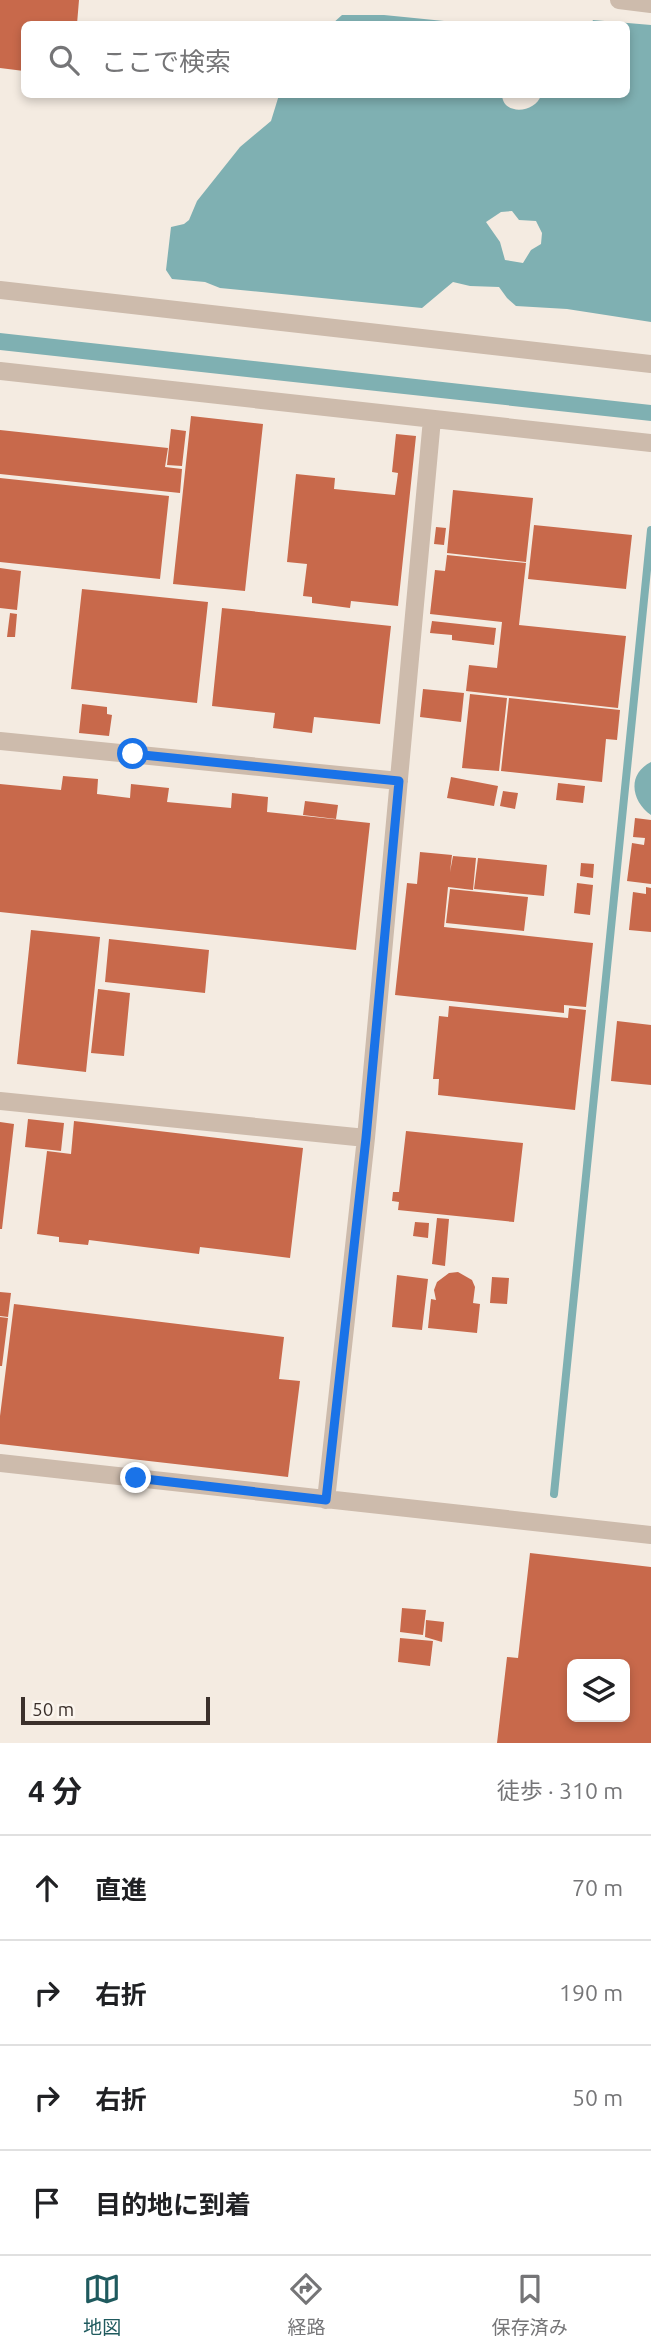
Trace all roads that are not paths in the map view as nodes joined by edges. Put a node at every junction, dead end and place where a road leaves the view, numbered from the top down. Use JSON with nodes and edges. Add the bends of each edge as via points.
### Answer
{"nodes":[{"id":1,"x":619,"y":0,"type":"edge"},
{"id":2,"x":651,"y":4,"type":"edge"},
{"id":3,"x":0,"y":290,"type":"edge"},
{"id":4,"x":651,"y":364,"type":"edge"},
{"id":5,"x":0,"y":371,"type":"edge"},
{"id":6,"x":432,"y":419,"type":"junction"},
{"id":7,"x":651,"y":443,"type":"edge"},
{"id":8,"x":0,"y":741,"type":"edge"},
{"id":9,"x":399,"y":781,"type":"junction"},
{"id":10,"x":0,"y":1101,"type":"edge"},
{"id":11,"x":366,"y":1138,"type":"junction"},
{"id":12,"x":0,"y":1463,"type":"edge"},
{"id":13,"x":326,"y":1500,"type":"junction"},
{"id":14,"x":651,"y":1535,"type":"edge"}],
"edges":[{"from":1,"to":2,"type":"street"},
{"from":3,"to":4,"type":"street"},
{"from":5,"to":6,"type":"street"},
{"from":6,"to":7,"type":"street"},
{"from":6,"to":9,"type":"street"},
{"from":8,"to":9,"type":"street"},
{"from":9,"to":11,"type":"street"},
{"from":10,"to":11,"type":"street"},
{"from":11,"to":13,"type":"street"},
{"from":12,"to":13,"type":"street"},
{"from":13,"to":14,"type":"street"}]}
